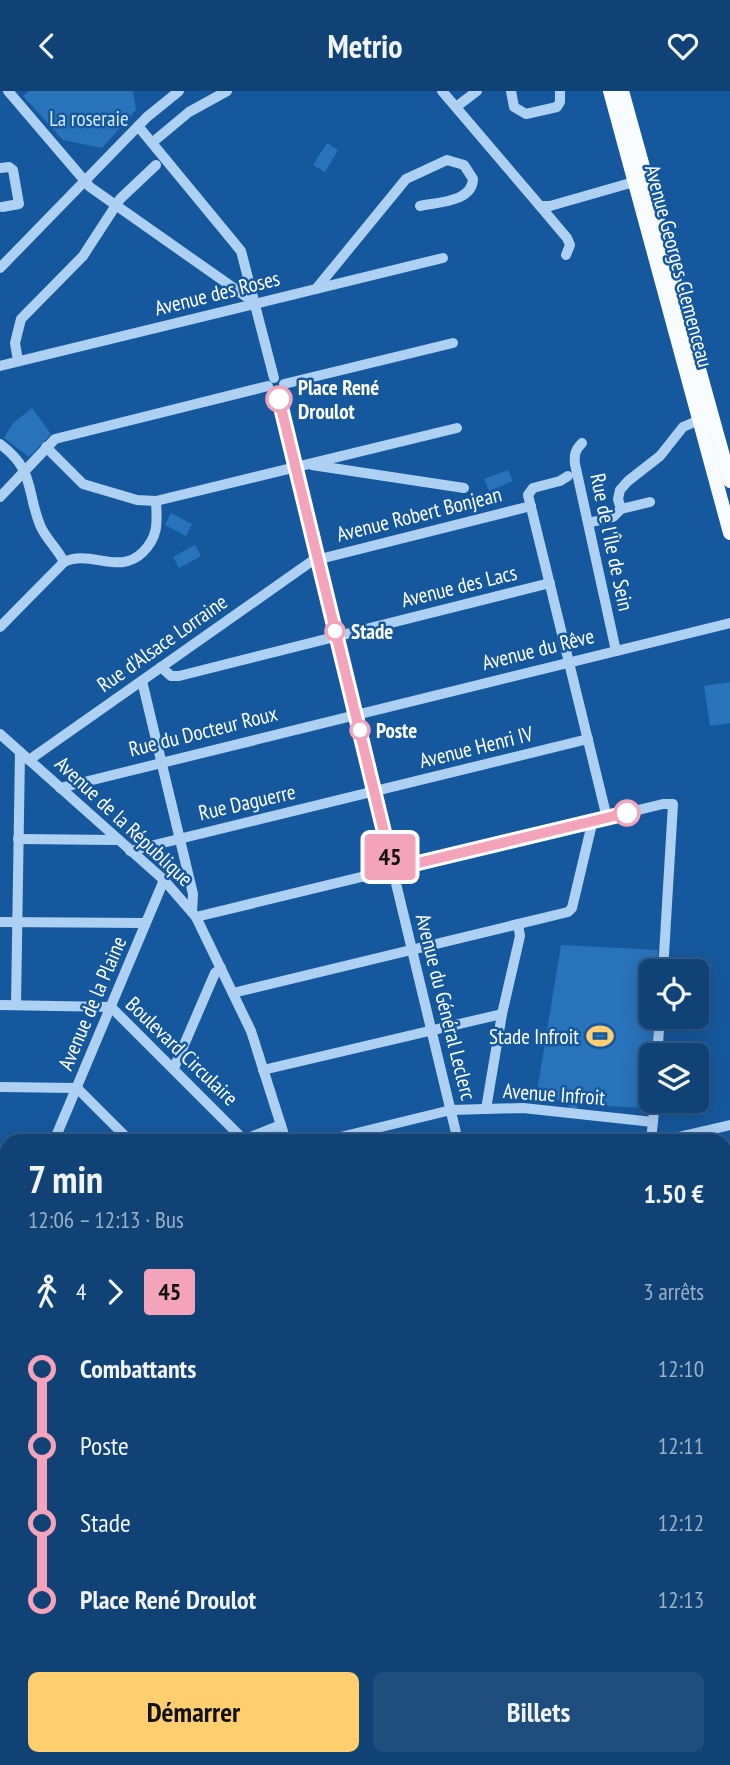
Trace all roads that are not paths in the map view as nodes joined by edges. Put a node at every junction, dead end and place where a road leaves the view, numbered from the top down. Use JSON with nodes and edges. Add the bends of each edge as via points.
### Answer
{"nodes":[{"id":1,"x":7,"y":91,"type":"edge"},
{"id":2,"x":179,"y":91,"type":"edge"},
{"id":3,"x":227,"y":91,"type":"edge"},
{"id":4,"x":442,"y":91,"type":"edge"},
{"id":5,"x":477,"y":91,"type":"edge"},
{"id":6,"x":511,"y":91,"type":"edge"},
{"id":7,"x":560,"y":91,"type":"edge"},
{"id":8,"x":610,"y":91,"type":"edge"},
{"id":9,"x":622,"y":91,"type":"edge"},
{"id":10,"x":0,"y":95,"type":"edge"},
{"id":11,"x":456,"y":107,"type":"junction"},
{"id":12,"x":138,"y":126,"type":"junction"},
{"id":13,"x":153,"y":142,"type":"junction"},
{"id":14,"x":156,"y":165,"type":"dead end"},
{"id":15,"x":0,"y":168,"type":"edge"},
{"id":16,"x":84,"y":180,"type":"junction"},
{"id":17,"x":634,"y":182,"type":"junction"},
{"id":18,"x":116,"y":206,"type":"junction"},
{"id":19,"x":421,"y":206,"type":"dead end"},
{"id":20,"x":548,"y":206,"type":"junction"},
{"id":21,"x":2,"y":207,"type":"dead end"},
{"id":22,"x":566,"y":255,"type":"dead end"},
{"id":23,"x":443,"y":258,"type":"dead end"},
{"id":24,"x":0,"y":268,"type":"edge"},
{"id":25,"x":316,"y":289,"type":"junction"},
{"id":26,"x":255,"y":303,"type":"junction"},
{"id":27,"x":453,"y":342,"type":"dead end"},
{"id":28,"x":18,"y":361,"type":"junction"},
{"id":29,"x":0,"y":366,"type":"edge"},
{"id":30,"x":276,"y":385,"type":"junction"},
{"id":31,"x":699,"y":420,"type":"junction"},
{"id":32,"x":457,"y":428,"type":"dead end"},
{"id":33,"x":582,"y":443,"type":"dead end"},
{"id":34,"x":0,"y":444,"type":"edge"},
{"id":35,"x":46,"y":447,"type":"junction"},
{"id":36,"x":309,"y":465,"type":"junction"},
{"id":37,"x":295,"y":466,"type":"junction"},
{"id":38,"x":25,"y":472,"type":"junction"},
{"id":39,"x":568,"y":476,"type":"dead end"},
{"id":40,"x":730,"y":481,"type":"edge"},
{"id":41,"x":464,"y":488,"type":"dead end"},
{"id":42,"x":0,"y":497,"type":"edge"},
{"id":43,"x":156,"y":501,"type":"junction"},
{"id":44,"x":650,"y":502,"type":"dead end"},
{"id":45,"x":531,"y":506,"type":"junction"},
{"id":46,"x":621,"y":509,"type":"junction"},
{"id":47,"x":588,"y":523,"type":"junction"},
{"id":48,"x":730,"y":533,"type":"edge"},
{"id":49,"x":317,"y":559,"type":"junction"},
{"id":50,"x":64,"y":562,"type":"junction"},
{"id":51,"x":550,"y":583,"type":"junction"},
{"id":52,"x":730,"y":623,"type":"edge"},
{"id":53,"x":0,"y":627,"type":"edge"},
{"id":54,"x":336,"y":636,"type":"junction"},
{"id":55,"x":616,"y":651,"type":"junction"},
{"id":56,"x":570,"y":661,"type":"junction"},
{"id":57,"x":161,"y":667,"type":"junction"},
{"id":58,"x":142,"y":681,"type":"junction"},
{"id":59,"x":356,"y":714,"type":"junction"},
{"id":60,"x":0,"y":734,"type":"edge"},
{"id":61,"x":588,"y":739,"type":"junction"},
{"id":62,"x":20,"y":752,"type":"junction"},
{"id":63,"x":29,"y":760,"type":"junction"},
{"id":64,"x":161,"y":761,"type":"junction"},
{"id":65,"x":60,"y":788,"type":"junction"},
{"id":66,"x":374,"y":792,"type":"junction"},
{"id":67,"x":607,"y":818,"type":"junction"},
{"id":68,"x":590,"y":822,"type":"junction"},
{"id":69,"x":180,"y":838,"type":"junction"},
{"id":70,"x":18,"y":839,"type":"junction"},
{"id":71,"x":117,"y":840,"type":"junction"},
{"id":72,"x":130,"y":851,"type":"junction"},
{"id":73,"x":393,"y":869,"type":"junction"},
{"id":74,"x":164,"y":880,"type":"junction"},
{"id":75,"x":194,"y":914,"type":"junction"},
{"id":76,"x":0,"y":922,"type":"edge"},
{"id":77,"x":17,"y":922,"type":"junction"},
{"id":78,"x":145,"y":923,"type":"junction"},
{"id":79,"x":518,"y":924,"type":"junction"},
{"id":80,"x":412,"y":949,"type":"junction"},
{"id":81,"x":664,"y":959,"type":"edge"},
{"id":82,"x":221,"y":968,"type":"junction"},
{"id":83,"x":233,"y":993,"type":"junction"},
{"id":84,"x":0,"y":1005,"type":"edge"},
{"id":85,"x":16,"y":1005,"type":"junction"},
{"id":86,"x":111,"y":1007,"type":"junction"},
{"id":87,"x":502,"y":1014,"type":"junction"},
{"id":88,"x":432,"y":1029,"type":"junction"},
{"id":89,"x":174,"y":1067,"type":"junction"},
{"id":90,"x":263,"y":1070,"type":"junction"},
{"id":91,"x":0,"y":1087,"type":"edge"},
{"id":92,"x":77,"y":1088,"type":"junction"},
{"id":93,"x":486,"y":1109,"type":"junction"},
{"id":94,"x":451,"y":1110,"type":"junction"},
{"id":95,"x":653,"y":1113,"type":"edge"},
{"id":96,"x":653,"y":1122,"type":"junction"},
{"id":97,"x":281,"y":1125,"type":"junction"},
{"id":98,"x":730,"y":1125,"type":"edge"},
{"id":99,"x":57,"y":1134,"type":"edge"},
{"id":100,"x":123,"y":1134,"type":"edge"},
{"id":101,"x":237,"y":1134,"type":"edge"},
{"id":102,"x":258,"y":1134,"type":"edge"},
{"id":103,"x":284,"y":1134,"type":"edge"},
{"id":104,"x":353,"y":1134,"type":"edge"},
{"id":105,"x":456,"y":1134,"type":"edge"},
{"id":106,"x":652,"y":1134,"type":"edge"},
{"id":107,"x":691,"y":1134,"type":"edge"}],
"edges":[{"from":1,"to":10,"type":"street"},
{"from":1,"to":16,"type":"street"},
{"from":2,"to":12,"type":"street"},
{"from":3,"to":13,"type":"street","via":[[189,112]]},
{"from":4,"to":11,"type":"street"},
{"from":5,"to":11,"type":"street"},
{"from":6,"to":7,"type":"street","via":[[514,107],[526,114],[557,107]]},
{"from":8,"to":17,"type":"main road","name":"Avenue Georges Clemenceau"},
{"from":9,"to":40,"type":"main road","name":"Avenue Georges Clemenceau"},
{"from":11,"to":20,"type":"street"},
{"from":12,"to":13,"type":"street","name":"Avenue du Général Leclerc"},
{"from":12,"to":16,"type":"street"},
{"from":13,"to":26,"type":"street","name":"Avenue du Général Leclerc","via":[[241,251]]},
{"from":14,"to":18,"type":"street"},
{"from":15,"to":21,"type":"street","via":[[13,170],[19,204]]},
{"from":16,"to":18,"type":"street"},
{"from":16,"to":24,"type":"street"},
{"from":17,"to":20,"type":"street"},
{"from":17,"to":31,"type":"main road","name":"Avenue Georges Clemenceau"},
{"from":18,"to":26,"type":"street"},
{"from":18,"to":28,"type":"street","via":[[83,256],[21,319],[15,343]]},
{"from":19,"to":25,"type":"street","via":[[464,195],[473,184],[464,165],[447,160],[406,179]]},
{"from":20,"to":22,"type":"street","via":[[570,245]]},
{"from":23,"to":25,"type":"street","name":"Avenue des Roses"},
{"from":25,"to":26,"type":"street","name":"Avenue des Roses"},
{"from":26,"to":28,"type":"street","name":"Avenue des Roses"},
{"from":26,"to":30,"type":"street","name":"Avenue du Général Leclerc"},
{"from":27,"to":30,"type":"street"},
{"from":28,"to":29,"type":"street","name":"Avenue des Roses"},
{"from":30,"to":35,"type":"street","via":[[57,439]]},
{"from":30,"to":37,"type":"street","name":"Avenue du Général Leclerc"},
{"from":31,"to":46,"type":"street","via":[[683,427],[660,456],[620,490]]},
{"from":31,"to":48,"type":"main road","name":"Avenue Georges Clemenceau"},
{"from":32,"to":36,"type":"street"},
{"from":33,"to":47,"type":"street","name":"Rue de l'Île de Sein","via":[[574,456]]},
{"from":34,"to":38,"type":"street"},
{"from":35,"to":38,"type":"street"},
{"from":35,"to":43,"type":"street","via":[[83,484]]},
{"from":36,"to":37,"type":"street"},
{"from":36,"to":41,"type":"street"},
{"from":37,"to":43,"type":"street"},
{"from":37,"to":49,"type":"street","name":"Avenue du Général Leclerc"},
{"from":38,"to":42,"type":"street"},
{"from":38,"to":50,"type":"street","via":[[40,527]]},
{"from":39,"to":45,"type":"street","via":[[533,488],[528,495]]},
{"from":43,"to":50,"type":"street","via":[[155,538],[138,557],[117,563],[78,556]]},
{"from":44,"to":46,"type":"street"},
{"from":45,"to":49,"type":"street","name":"Avenue Robert Bonjean"},
{"from":45,"to":51,"type":"street"},
{"from":46,"to":47,"type":"street","via":[[613,517]]},
{"from":47,"to":55,"type":"street","name":"Rue de l'Île de Sein"},
{"from":49,"to":54,"type":"street","name":"Avenue du Général Leclerc"},
{"from":49,"to":57,"type":"street","name":"Rue d'Alsace Lorraine"},
{"from":50,"to":53,"type":"street"},
{"from":51,"to":54,"type":"street","name":"Avenue des Lacs"},
{"from":51,"to":56,"type":"street"},
{"from":52,"to":55,"type":"street","name":"Avenue du Rêve"},
{"from":54,"to":57,"type":"street","name":"Avenue des Lacs","via":[[178,676]]},
{"from":54,"to":59,"type":"street","name":"Avenue du Général Leclerc"},
{"from":55,"to":56,"type":"street","name":"Avenue du Rêve"},
{"from":56,"to":59,"type":"street","name":"Avenue du Rêve"},
{"from":56,"to":61,"type":"street"},
{"from":57,"to":58,"type":"street","name":"Rue d'Alsace Lorraine"},
{"from":58,"to":63,"type":"street","name":"Rue d'Alsace Lorraine"},
{"from":58,"to":64,"type":"street"},
{"from":59,"to":64,"type":"street","name":"Rue du Docteur Roux"},
{"from":59,"to":66,"type":"street","name":"Avenue du Général Leclerc"},
{"from":60,"to":62,"type":"street","name":"Avenue de la République"},
{"from":61,"to":66,"type":"street","name":"Avenue Henri IV"},
{"from":61,"to":67,"type":"street"},
{"from":62,"to":63,"type":"street","name":"Avenue de la République"},
{"from":62,"to":70,"type":"street"},
{"from":63,"to":65,"type":"street","name":"Avenue de la République"},
{"from":64,"to":65,"type":"street","name":"Rue du Docteur Roux"},
{"from":64,"to":69,"type":"street"},
{"from":65,"to":71,"type":"street","name":"Avenue de la République"},
{"from":66,"to":69,"type":"street","name":"Rue Daguerre"},
{"from":66,"to":73,"type":"street","name":"Avenue du Général Leclerc"},
{"from":67,"to":68,"type":"street"},
{"from":67,"to":81,"type":"street","via":[[673,804]]},
{"from":68,"to":73,"type":"street"},
{"from":68,"to":79,"type":"street","via":[[572,908]]},
{"from":69,"to":72,"type":"street","name":"Rue Daguerre"},
{"from":69,"to":75,"type":"street"},
{"from":70,"to":71,"type":"street"},
{"from":70,"to":77,"type":"street"},
{"from":71,"to":72,"type":"street","name":"Avenue de la République"},
{"from":72,"to":74,"type":"street","name":"Avenue de la République"},
{"from":73,"to":75,"type":"street"},
{"from":73,"to":80,"type":"street","name":"Avenue du Général Leclerc"},
{"from":74,"to":75,"type":"street","name":"Avenue de la République"},
{"from":74,"to":78,"type":"street","name":"Avenue de la Plaine"},
{"from":75,"to":82,"type":"street","name":"Avenue de la République"},
{"from":76,"to":77,"type":"street"},
{"from":77,"to":78,"type":"street"},
{"from":77,"to":85,"type":"street"},
{"from":78,"to":86,"type":"street","name":"Avenue de la Plaine"},
{"from":79,"to":80,"type":"street"},
{"from":79,"to":87,"type":"street","via":[[520,936]]},
{"from":80,"to":83,"type":"street"},
{"from":80,"to":88,"type":"street","name":"Avenue du Général Leclerc"},
{"from":82,"to":83,"type":"street","name":"Avenue de la République"},
{"from":82,"to":89,"type":"street","via":[[215,972]]},
{"from":83,"to":90,"type":"street","name":"Avenue de la République"},
{"from":84,"to":85,"type":"street","name":"Boulevard Circulaire"},
{"from":85,"to":86,"type":"street","name":"Boulevard Circulaire"},
{"from":86,"to":89,"type":"street","name":"Boulevard Circulaire"},
{"from":86,"to":92,"type":"street","name":"Avenue de la Plaine"},
{"from":87,"to":88,"type":"street"},
{"from":87,"to":93,"type":"street"},
{"from":88,"to":90,"type":"street"},
{"from":88,"to":94,"type":"street","name":"Avenue du Général Leclerc"},
{"from":89,"to":101,"type":"street","name":"Boulevard Circulaire"},
{"from":90,"to":97,"type":"street","name":"Avenue de la République"},
{"from":91,"to":92,"type":"street"},
{"from":92,"to":99,"type":"street","name":"Avenue de la Plaine"},
{"from":92,"to":100,"type":"street"},
{"from":93,"to":94,"type":"street","name":"Avenue Infroit"},
{"from":93,"to":96,"type":"street","name":"Avenue Infroit","via":[[523,1108]]},
{"from":94,"to":104,"type":"street","name":"Avenue Infroit"},
{"from":94,"to":105,"type":"street","name":"Avenue du Général Leclerc"},
{"from":95,"to":96,"type":"street"},
{"from":96,"to":106,"type":"street"},
{"from":97,"to":102,"type":"street"},
{"from":97,"to":103,"type":"street","name":"Avenue de la République"},
{"from":98,"to":107,"type":"street"}]}
